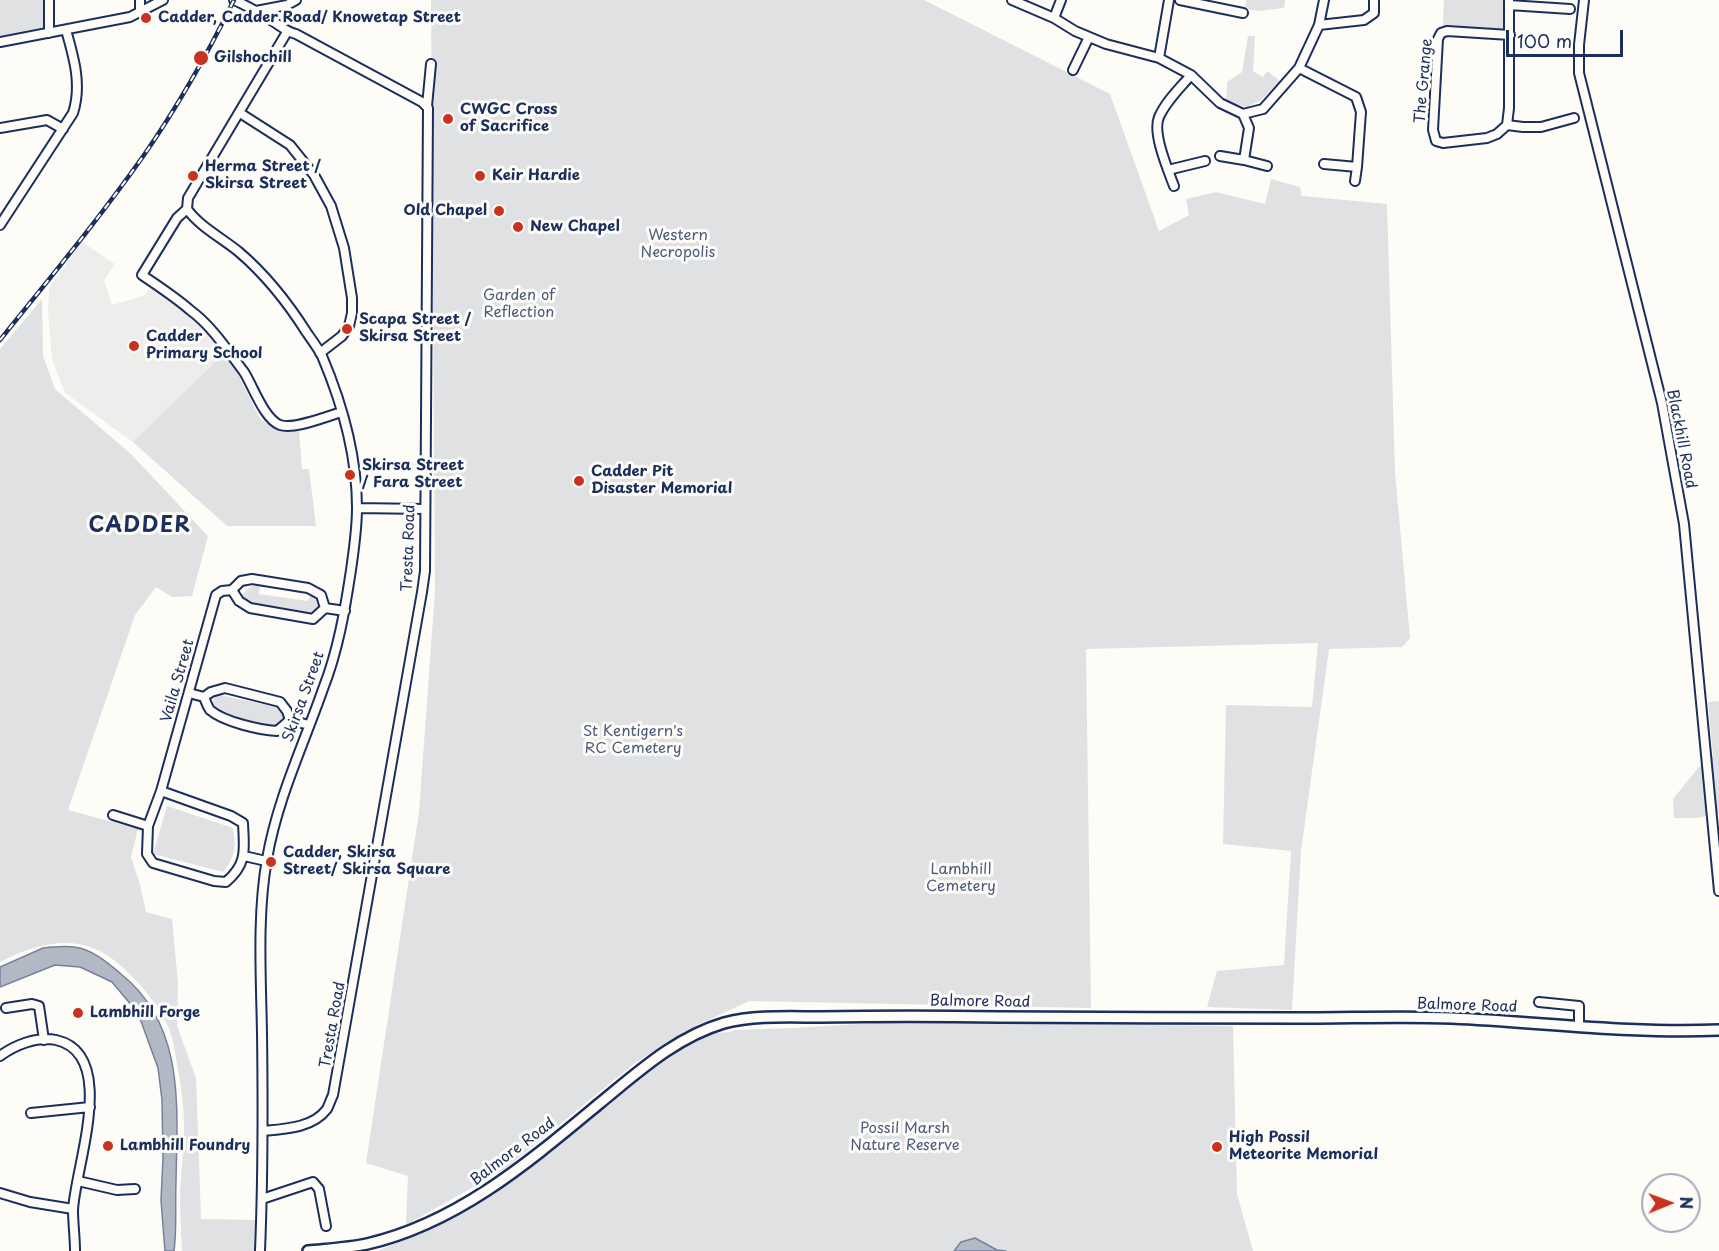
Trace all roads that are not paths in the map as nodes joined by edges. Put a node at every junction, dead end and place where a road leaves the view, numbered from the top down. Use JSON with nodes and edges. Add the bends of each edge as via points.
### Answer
{"nodes":[{"id":1,"x":49,"y":0,"type":"edge"},
{"id":2,"x":140,"y":0,"type":"edge"},
{"id":3,"x":163,"y":0,"type":"edge"},
{"id":4,"x":234,"y":0,"type":"edge"},
{"id":5,"x":296,"y":0,"type":"edge"},
{"id":6,"x":1012,"y":0,"type":"edge"},
{"id":7,"x":1061,"y":0,"type":"edge"},
{"id":8,"x":1169,"y":0,"type":"edge"},
{"id":9,"x":1180,"y":0,"type":"edge"},
{"id":10,"x":1324,"y":0,"type":"edge"},
{"id":11,"x":1374,"y":0,"type":"edge"},
{"id":12,"x":1584,"y":0,"type":"edge"},
{"id":13,"x":1509,"y":2,"type":"edge"},
{"id":14,"x":253,"y":9,"type":"junction"},
{"id":15,"x":1570,"y":9,"type":"dead end"},
{"id":16,"x":140,"y":13,"type":"junction"},
{"id":17,"x":1243,"y":13,"type":"dead end"},
{"id":18,"x":1054,"y":18,"type":"junction"},
{"id":19,"x":1319,"y":25,"type":"junction"},
{"id":20,"x":66,"y":30,"type":"junction"},
{"id":21,"x":287,"y":32,"type":"junction"},
{"id":22,"x":49,"y":33,"type":"junction"},
{"id":23,"x":1510,"y":35,"type":"junction"},
{"id":24,"x":1089,"y":37,"type":"junction"},
{"id":25,"x":0,"y":42,"type":"edge"},
{"id":26,"x":1159,"y":58,"type":"junction"},
{"id":27,"x":431,"y":64,"type":"dead end"},
{"id":28,"x":1299,"y":68,"type":"junction"},
{"id":29,"x":1073,"y":70,"type":"dead end"},
{"id":30,"x":1191,"y":75,"type":"junction"},
{"id":31,"x":428,"y":106,"type":"junction"},
{"id":32,"x":240,"y":113,"type":"junction"},
{"id":33,"x":1243,"y":114,"type":"junction"},
{"id":34,"x":1574,"y":118,"type":"dead end"},
{"id":35,"x":1507,"y":125,"type":"junction"},
{"id":36,"x":0,"y":128,"type":"edge"},
{"id":37,"x":63,"y":129,"type":"junction"},
{"id":38,"x":1220,"y":156,"type":"dead end"},
{"id":39,"x":1244,"y":160,"type":"junction"},
{"id":40,"x":1206,"y":161,"type":"dead end"},
{"id":41,"x":1324,"y":164,"type":"dead end"},
{"id":42,"x":1267,"y":166,"type":"dead end"},
{"id":43,"x":1357,"y":168,"type":"junction"},
{"id":44,"x":1168,"y":170,"type":"junction"},
{"id":45,"x":1355,"y":181,"type":"dead end"},
{"id":46,"x":1174,"y":186,"type":"dead end"},
{"id":47,"x":187,"y":209,"type":"junction"},
{"id":48,"x":0,"y":225,"type":"edge"},
{"id":49,"x":320,"y":353,"type":"junction"},
{"id":50,"x":342,"y":412,"type":"junction"},
{"id":51,"x":357,"y":508,"type":"junction"},
{"id":52,"x":425,"y":509,"type":"junction"},
{"id":53,"x":232,"y":590,"type":"junction"},
{"id":54,"x":325,"y":608,"type":"junction"},
{"id":55,"x":345,"y":611,"type":"junction"},
{"id":56,"x":189,"y":693,"type":"junction"},
{"id":57,"x":204,"y":697,"type":"junction"},
{"id":58,"x":290,"y":720,"type":"junction"},
{"id":59,"x":309,"y":726,"type":"junction"},
{"id":60,"x":161,"y":791,"type":"junction"},
{"id":61,"x":113,"y":815,"type":"dead end"},
{"id":62,"x":148,"y":826,"type":"junction"},
{"id":63,"x":244,"y":856,"type":"junction"},
{"id":64,"x":266,"y":861,"type":"junction"},
{"id":65,"x":1719,"y":891,"type":"edge"},
{"id":66,"x":1539,"y":1002,"type":"dead end"},
{"id":67,"x":6,"y":1008,"type":"dead end"},
{"id":68,"x":1579,"y":1026,"type":"junction"},
{"id":69,"x":1719,"y":1030,"type":"edge"},
{"id":70,"x":44,"y":1040,"type":"junction"},
{"id":71,"x":0,"y":1056,"type":"edge"},
{"id":72,"x":90,"y":1107,"type":"junction"},
{"id":73,"x":30,"y":1113,"type":"dead end"},
{"id":74,"x":263,"y":1131,"type":"junction"},
{"id":75,"x":78,"y":1181,"type":"junction"},
{"id":76,"x":135,"y":1189,"type":"dead end"},
{"id":77,"x":0,"y":1194,"type":"edge"},
{"id":78,"x":262,"y":1199,"type":"junction"},
{"id":79,"x":73,"y":1209,"type":"junction"},
{"id":80,"x":327,"y":1226,"type":"dead end"},
{"id":81,"x":75,"y":1251,"type":"edge"},
{"id":82,"x":260,"y":1251,"type":"edge"},
{"id":83,"x":308,"y":1251,"type":"edge"}],
"edges":[{"from":1,"to":22,"type":"street"},
{"from":2,"to":16,"type":"street"},
{"from":3,"to":16,"type":"street"},
{"from":4,"to":14,"type":"street"},
{"from":5,"to":14,"type":"street","via":[[287,5]]},
{"from":6,"to":18,"type":"street"},
{"from":7,"to":18,"type":"street"},
{"from":8,"to":26,"type":"street"},
{"from":9,"to":17,"type":"street"},
{"from":10,"to":19,"type":"street"},
{"from":11,"to":19,"type":"street","via":[[1374,13],[1364,20]]},
{"from":12,"to":65,"type":"street","name":"Blackhill Road","via":[[1579,73],[1662,403],[1684,524]]},
{"from":13,"to":15,"type":"street"},
{"from":13,"to":23,"type":"street"},
{"from":14,"to":21,"type":"street"},
{"from":16,"to":20,"type":"street"},
{"from":18,"to":24,"type":"street"},
{"from":19,"to":28,"type":"street"},
{"from":20,"to":22,"type":"street"},
{"from":20,"to":37,"type":"street","via":[[78,88],[73,113]]},
{"from":21,"to":31,"type":"street"},
{"from":21,"to":32,"type":"street"},
{"from":22,"to":25,"type":"street"},
{"from":23,"to":35,"type":"street"},
{"from":23,"to":35,"type":"street","name":"The Grange","via":[[1441,33],[1433,130],[1436,141],[1443,143],[1487,138]]},
{"from":24,"to":26,"type":"street"},
{"from":24,"to":29,"type":"street"},
{"from":26,"to":30,"type":"street"},
{"from":27,"to":31,"type":"street","name":"Tresta Road"},
{"from":28,"to":33,"type":"street","via":[[1263,109]]},
{"from":28,"to":43,"type":"street","via":[[1356,97],[1361,112]]},
{"from":30,"to":33,"type":"street","via":[[1220,103]]},
{"from":30,"to":44,"type":"street","via":[[1158,119],[1159,141]]},
{"from":31,"to":52,"type":"street","name":"Tresta Road"},
{"from":32,"to":47,"type":"street","via":[[188,198]]},
{"from":32,"to":49,"type":"street","via":[[290,145],[314,175],[330,206],[344,248],[352,313],[342,336]]},
{"from":33,"to":39,"type":"street","via":[[1249,128]]},
{"from":34,"to":35,"type":"street","via":[[1541,127]]},
{"from":36,"to":37,"type":"street","via":[[46,120]]},
{"from":37,"to":48,"type":"street"},
{"from":38,"to":39,"type":"street"},
{"from":39,"to":42,"type":"street"},
{"from":40,"to":44,"type":"street"},
{"from":41,"to":43,"type":"street"},
{"from":43,"to":45,"type":"street"},
{"from":44,"to":46,"type":"street"},
{"from":47,"to":49,"type":"street","name":"Skirsa Street","via":[[261,272]]},
{"from":47,"to":50,"type":"street","via":[[177,218],[142,275],[192,311],[224,344],[277,424],[302,424]]},
{"from":49,"to":50,"type":"street","name":"Skirsa Street"},
{"from":50,"to":51,"type":"street","name":"Skirsa Street"},
{"from":51,"to":52,"type":"street"},
{"from":51,"to":55,"type":"street","name":"Skirsa Street"},
{"from":52,"to":74,"type":"street","name":"Tresta Road","via":[[422,592],[333,1095],[327,1109],[316,1119],[295,1127]]},
{"from":53,"to":54,"type":"street","via":[[250,608],[313,619]]},
{"from":53,"to":54,"type":"street","name":"Vaila Street","via":[[241,581],[252,579],[308,588],[321,595]]},
{"from":53,"to":56,"type":"street","name":"Vaila Street","via":[[216,595]]},
{"from":54,"to":55,"type":"street"},
{"from":55,"to":59,"type":"street","name":"Skirsa Street","via":[[334,658]]},
{"from":56,"to":57,"type":"street"},
{"from":56,"to":60,"type":"street","name":"Vaila Street"},
{"from":57,"to":58,"type":"street","via":[[225,688],[280,702]]},
{"from":57,"to":58,"type":"street","via":[[208,708],[219,716],[261,730],[278,731]]},
{"from":58,"to":59,"type":"street"},
{"from":59,"to":64,"type":"street","name":"Skirsa Street","via":[[286,786]]},
{"from":60,"to":62,"type":"street","name":"Vaila Street"},
{"from":60,"to":63,"type":"street","via":[[243,823]]},
{"from":61,"to":62,"type":"street"},
{"from":62,"to":63,"type":"street","via":[[147,854],[153,863],[226,882],[237,872]]},
{"from":63,"to":64,"type":"street"},
{"from":64,"to":74,"type":"street","name":"Skirsa Street","via":[[261,959]]},
{"from":66,"to":68,"type":"street","via":[[1580,1006]]},
{"from":67,"to":70,"type":"street","via":[[39,1006]]},
{"from":68,"to":69,"type":"main road","name":"Balmore Road"},
{"from":68,"to":83,"type":"main road","name":"Balmore Road","via":[[1450,1018],[746,1019],[685,1039],[655,1058],[538,1154],[458,1209],[371,1243]]},
{"from":70,"to":71,"type":"street","via":[[21,1044]]},
{"from":70,"to":72,"type":"street","via":[[63,1042],[78,1051],[88,1070]]},
{"from":72,"to":73,"type":"street"},
{"from":72,"to":75,"type":"street"},
{"from":74,"to":78,"type":"street","name":"Skirsa Street"},
{"from":75,"to":76,"type":"street","via":[[117,1191]]},
{"from":75,"to":79,"type":"street"},
{"from":77,"to":79,"type":"street"},
{"from":78,"to":80,"type":"street","via":[[313,1182],[319,1189]]},
{"from":78,"to":82,"type":"street","name":"Skirsa Street"},
{"from":79,"to":81,"type":"street"}]}
